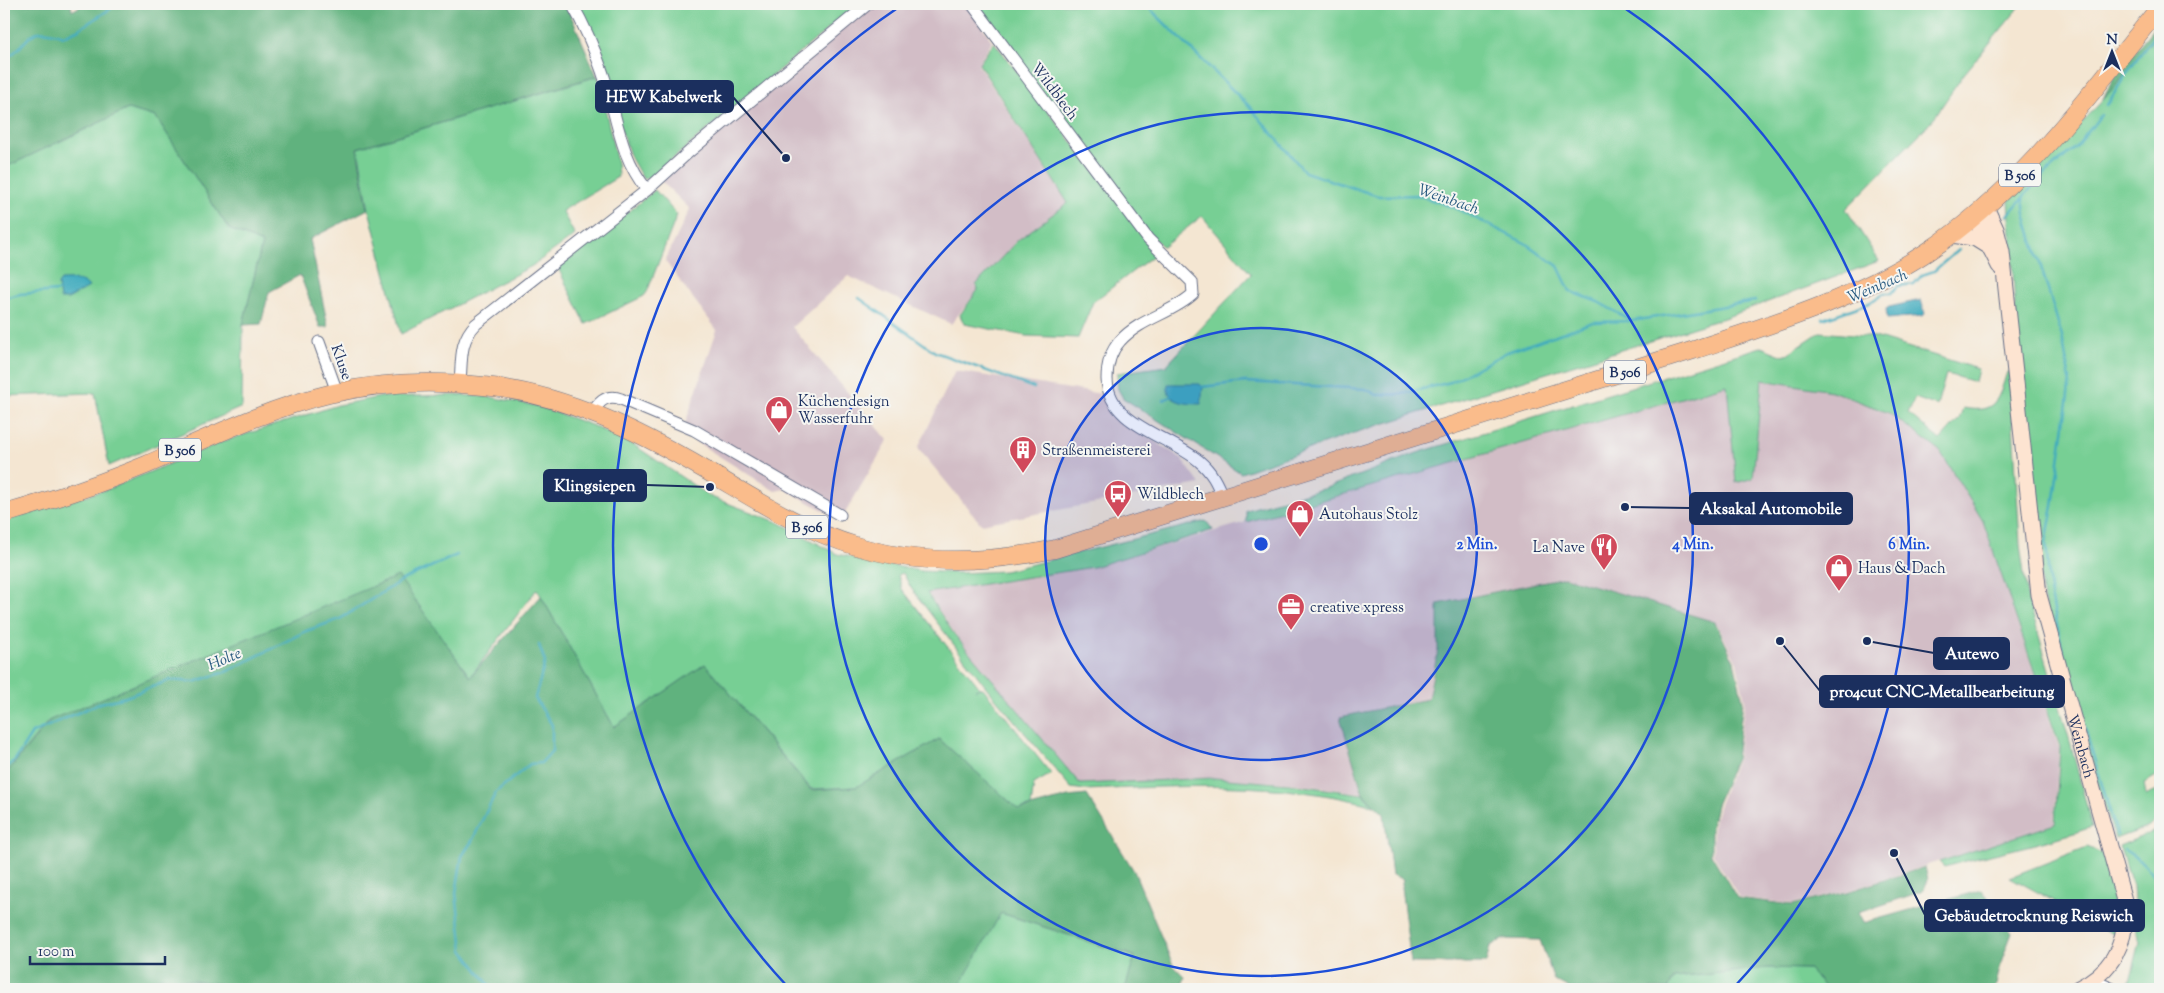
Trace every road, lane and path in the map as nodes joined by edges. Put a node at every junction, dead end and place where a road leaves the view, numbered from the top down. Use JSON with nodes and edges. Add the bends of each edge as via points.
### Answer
{"nodes":[{"id":1,"x":572,"y":4,"type":"edge"},
{"id":2,"x":868,"y":4,"type":"edge"},
{"id":3,"x":972,"y":4,"type":"edge"},
{"id":4,"x":2160,"y":6,"type":"edge"},
{"id":5,"x":647,"y":190,"type":"junction"},
{"id":6,"x":1980,"y":212,"type":"junction"},
{"id":7,"x":1951,"y":235,"type":"junction"},
{"id":8,"x":1990,"y":248,"type":"junction"},
{"id":9,"x":2003,"y":274,"type":"junction"},
{"id":10,"x":319,"y":342,"type":"dead end"},
{"id":11,"x":460,"y":384,"type":"junction"},
{"id":12,"x":337,"y":392,"type":"junction"},
{"id":13,"x":593,"y":412,"type":"junction"},
{"id":14,"x":1223,"y":498,"type":"junction"},
{"id":15,"x":4,"y":514,"type":"edge"},
{"id":16,"x":840,"y":515,"type":"dead end"},
{"id":17,"x":2095,"y":978,"type":"junction"},
{"id":18,"x":2077,"y":989,"type":"edge"},
{"id":19,"x":2113,"y":989,"type":"edge"}],
"edges":[{"from":1,"to":5,"type":"street","via":[[603,72],[627,160]]},
{"from":2,"to":5,"type":"street"},
{"from":3,"to":14,"type":"street","name":"Wildblech","via":[[1148,239],[1192,282],[1193,294],[1183,304],[1122,339],[1107,366],[1107,382],[1110,398],[1129,419],[1197,459],[1217,481]]},
{"from":4,"to":6,"type":"main road","number":"B 506","via":[[2052,141]]},
{"from":5,"to":11,"type":"street","via":[[466,334]]},
{"from":6,"to":7,"type":"main road","number":"B 506"},
{"from":6,"to":8,"type":"main road","name":"Weinbach"},
{"from":6,"to":9,"type":"main road","name":"Weinbach","via":[[1999,238]]},
{"from":7,"to":8,"type":"main road","via":[[1974,238]]},
{"from":7,"to":14,"type":"main road","number":"B 506","via":[[1877,280],[1781,321]]},
{"from":8,"to":9,"type":"main road","name":"Weinbach"},
{"from":9,"to":17,"type":"main road","name":"Weinbach","via":[[2039,595],[2122,889],[2125,926],[2119,951]]},
{"from":10,"to":12,"type":"street","name":"Kluse"},
{"from":11,"to":12,"type":"main road","number":"B 506","via":[[378,385]]},
{"from":11,"to":13,"type":"main road","number":"B 506","via":[[537,395]]},
{"from":12,"to":15,"type":"main road","number":"B 506","via":[[272,413],[83,490]]},
{"from":13,"to":14,"type":"main road","number":"B 506","via":[[646,437],[770,508],[819,532],[856,546],[920,559],[980,561],[1055,550]]},
{"from":13,"to":16,"type":"street","via":[[598,402],[611,396],[621,399],[694,430]]},
{"from":17,"to":18,"type":"main road","name":"Weinbach"},
{"from":17,"to":19,"type":"street"}]}
